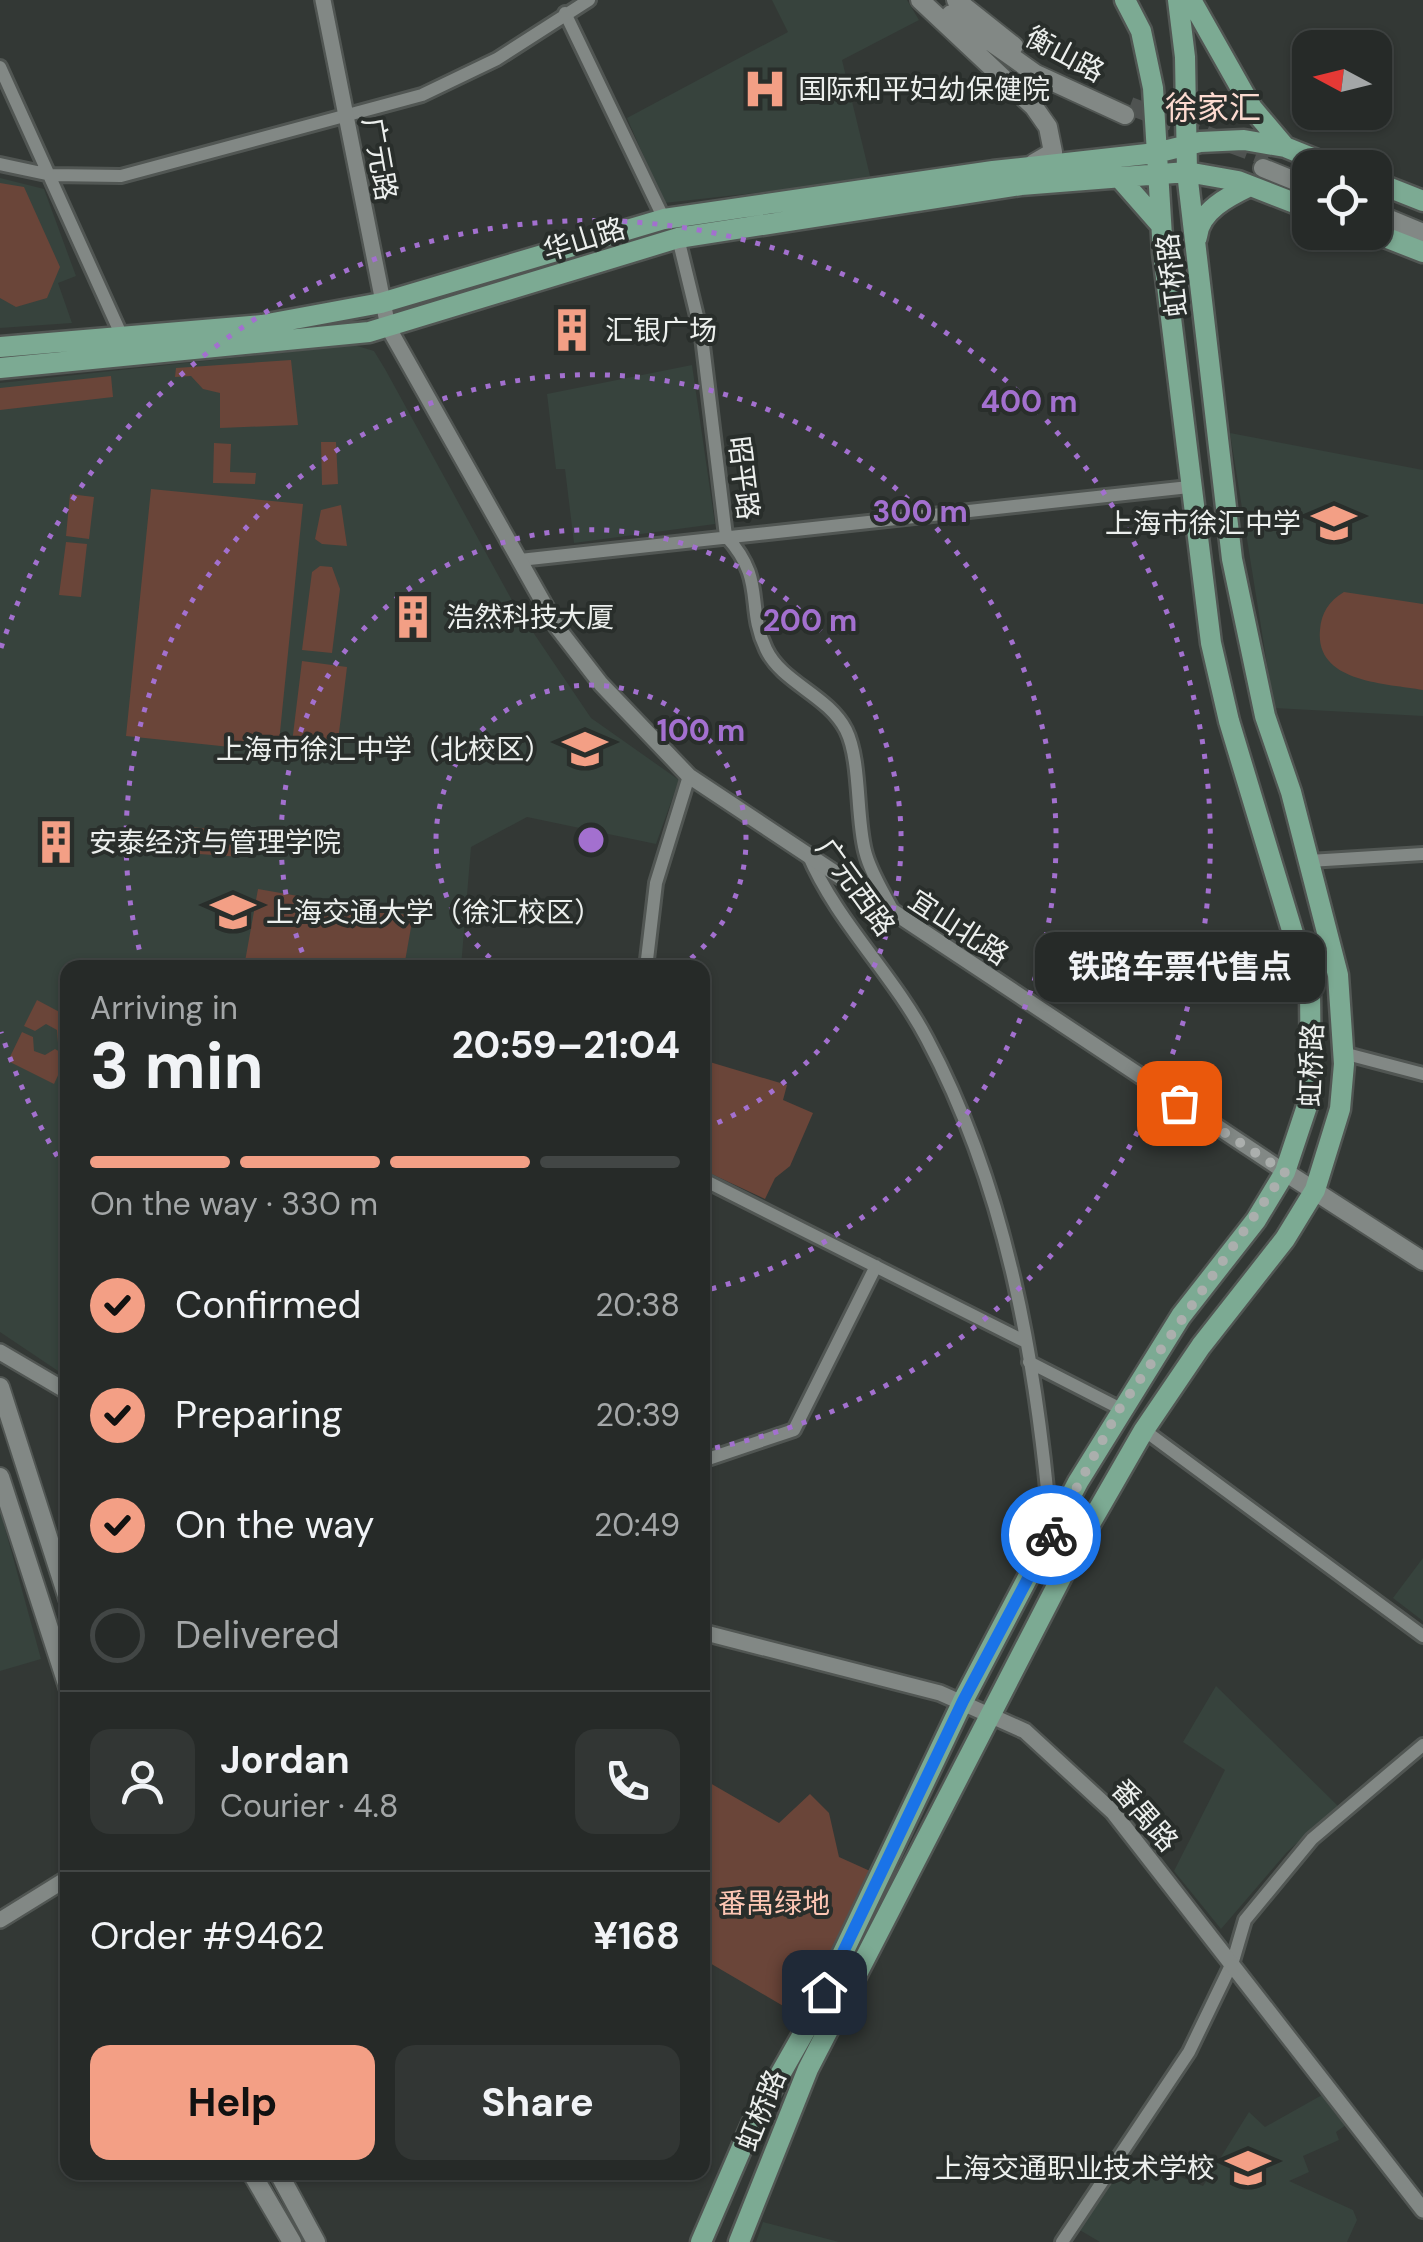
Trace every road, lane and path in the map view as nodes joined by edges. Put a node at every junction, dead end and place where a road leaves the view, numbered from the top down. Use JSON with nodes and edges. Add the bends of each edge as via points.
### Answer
{"nodes":[{"id":1,"x":323,"y":0,"type":"edge"},
{"id":2,"x":589,"y":0,"type":"edge"},
{"id":3,"x":920,"y":0,"type":"edge"},
{"id":4,"x":935,"y":0,"type":"edge"},
{"id":5,"x":956,"y":0,"type":"edge"},
{"id":6,"x":1125,"y":0,"type":"edge"},
{"id":7,"x":1178,"y":0,"type":"edge"},
{"id":8,"x":1190,"y":0,"type":"edge"},
{"id":9,"x":566,"y":13,"type":"junction"},
{"id":10,"x":0,"y":67,"type":"edge"},
{"id":11,"x":346,"y":114,"type":"junction"},
{"id":12,"x":1186,"y":144,"type":"junction"},
{"id":13,"x":1272,"y":158,"type":"junction"},
{"id":14,"x":1292,"y":161,"type":"edge"},
{"id":15,"x":1156,"y":162,"type":"junction"},
{"id":16,"x":0,"y":164,"type":"edge"},
{"id":17,"x":1292,"y":166,"type":"edge"},
{"id":18,"x":993,"y":171,"type":"junction"},
{"id":19,"x":1187,"y":172,"type":"junction"},
{"id":20,"x":1292,"y":173,"type":"edge"},
{"id":21,"x":51,"y":175,"type":"junction"},
{"id":22,"x":1117,"y":176,"type":"junction"},
{"id":23,"x":1250,"y":186,"type":"junction"},
{"id":24,"x":1392,"y":189,"type":"edge"},
{"id":25,"x":1423,"y":201,"type":"edge"},
{"id":26,"x":1292,"y":202,"type":"edge"},
{"id":27,"x":1392,"y":207,"type":"edge"},
{"id":28,"x":664,"y":219,"type":"junction"},
{"id":29,"x":1392,"y":220,"type":"edge"},
{"id":30,"x":1423,"y":220,"type":"edge"},
{"id":31,"x":1161,"y":226,"type":"junction"},
{"id":32,"x":1423,"y":232,"type":"edge"},
{"id":33,"x":678,"y":238,"type":"junction"},
{"id":34,"x":1392,"y":240,"type":"edge"},
{"id":35,"x":1196,"y":246,"type":"junction"},
{"id":36,"x":1423,"y":252,"type":"edge"},
{"id":37,"x":381,"y":303,"type":"junction"},
{"id":38,"x":388,"y":327,"type":"junction"},
{"id":39,"x":125,"y":346,"type":"junction"},
{"id":40,"x":0,"y":347,"type":"edge"},
{"id":41,"x":0,"y":368,"type":"edge"},
{"id":42,"x":1188,"y":487,"type":"junction"},
{"id":43,"x":726,"y":536,"type":"junction"},
{"id":44,"x":520,"y":560,"type":"junction"},
{"id":45,"x":689,"y":776,"type":"junction"},
{"id":46,"x":808,"y":854,"type":"junction"},
{"id":47,"x":1423,"y":854,"type":"edge"},
{"id":48,"x":1308,"y":860,"type":"junction"},
{"id":49,"x":894,"y":914,"type":"junction"},
{"id":50,"x":647,"y":960,"type":"edge"},
{"id":51,"x":1343,"y":1053,"type":"junction"},
{"id":52,"x":1423,"y":1074,"type":"edge"},
{"id":53,"x":1285,"y":1172,"type":"junction"},
{"id":54,"x":710,"y":1183,"type":"edge"},
{"id":55,"x":1315,"y":1190,"type":"junction"},
{"id":56,"x":1423,"y":1261,"type":"edge"},
{"id":57,"x":876,"y":1266,"type":"junction"},
{"id":58,"x":1024,"y":1340,"type":"junction"},
{"id":59,"x":0,"y":1352,"type":"edge"},
{"id":60,"x":1029,"y":1362,"type":"junction"},
{"id":61,"x":0,"y":1386,"type":"edge"},
{"id":62,"x":60,"y":1387,"type":"edge"},
{"id":63,"x":1120,"y":1408,"type":"junction"},
{"id":64,"x":1144,"y":1430,"type":"junction"},
{"id":65,"x":710,"y":1458,"type":"edge"},
{"id":66,"x":0,"y":1477,"type":"edge"},
{"id":67,"x":1051,"y":1534,"type":"junction"},
{"id":68,"x":60,"y":1574,"type":"edge"},
{"id":69,"x":710,"y":1634,"type":"edge"},
{"id":70,"x":1423,"y":1636,"type":"edge"},
{"id":71,"x":60,"y":1662,"type":"edge"},
{"id":72,"x":963,"y":1701,"type":"junction"},
{"id":73,"x":994,"y":1715,"type":"junction"},
{"id":74,"x":1423,"y":1745,"type":"edge"},
{"id":75,"x":60,"y":1883,"type":"edge"},
{"id":76,"x":0,"y":1920,"type":"edge"},
{"id":77,"x":1233,"y":1961,"type":"junction"},
{"id":78,"x":256,"y":2180,"type":"edge"},
{"id":79,"x":282,"y":2180,"type":"edge"},
{"id":80,"x":1423,"y":2210,"type":"edge"},
{"id":81,"x":292,"y":2242,"type":"edge"},
{"id":82,"x":316,"y":2242,"type":"edge"},
{"id":83,"x":701,"y":2242,"type":"edge"},
{"id":84,"x":739,"y":2242,"type":"edge"},
{"id":85,"x":1062,"y":2242,"type":"edge"}],
"edges":[{"from":1,"to":11,"type":"street","name":"广元路"},
{"from":2,"to":9,"type":"street"},
{"from":3,"to":18,"type":"main road","name":"衡山路","via":[[1048,128],[1049,157]]},
{"from":4,"to":5,"type":"main road","name":"衡山路","via":[[1036,74],[1128,111],[1041,64]]},
{"from":6,"to":15,"type":"main road","name":"虹桥路","via":[[1141,32],[1153,88]]},
{"from":7,"to":12,"type":"main road","name":"虹桥路"},
{"from":8,"to":13,"type":"main road","via":[[1252,108]]},
{"from":9,"to":11,"type":"street","via":[[498,59],[422,95]]},
{"from":9,"to":28,"type":"street"},
{"from":10,"to":21,"type":"street"},
{"from":11,"to":21,"type":"street","via":[[121,176]]},
{"from":11,"to":37,"type":"street","name":"广元路"},
{"from":12,"to":13,"type":"main road","name":"华山路","via":[[1244,140]]},
{"from":12,"to":15,"type":"main road","name":"华山路"},
{"from":12,"to":19,"type":"main road","name":"虹桥路"},
{"from":13,"to":14,"type":"main road","name":"华山路"},
{"from":13,"to":17,"type":"main road"},
{"from":13,"to":20,"type":"main road"},
{"from":15,"to":18,"type":"main road","name":"华山路"},
{"from":15,"to":19,"type":"main road","name":"华山路"},
{"from":15,"to":22,"type":"main road","name":"华山路"},
{"from":15,"to":31,"type":"main road","name":"虹桥路"},
{"from":16,"to":21,"type":"street"},
{"from":18,"to":28,"type":"main road","name":"华山路"},
{"from":19,"to":23,"type":"main road","name":"华山路"},
{"from":19,"to":35,"type":"main road","name":"虹桥路"},
{"from":21,"to":39,"type":"street"},
{"from":22,"to":31,"type":"main road","name":"虹桥路"},
{"from":22,"to":33,"type":"main road","name":"华山路","via":[[942,195]]},
{"from":23,"to":26,"type":"main road","name":"华山路"},
{"from":23,"to":35,"type":"main road","via":[[1214,208],[1197,230]]},
{"from":24,"to":25,"type":"main road"},
{"from":27,"to":30,"type":"main road"},
{"from":28,"to":37,"type":"main road","name":"华山路"},
{"from":29,"to":32,"type":"main road"},
{"from":31,"to":42,"type":"main road","name":"虹桥路"},
{"from":33,"to":38,"type":"main road","name":"华山路"},
{"from":33,"to":43,"type":"street","name":"昭平路","via":[[702,336]]},
{"from":34,"to":36,"type":"main road"},
{"from":35,"to":48,"type":"main road","name":"虹桥路","via":[[1243,627]]},
{"from":37,"to":38,"type":"street","name":"广元路"},
{"from":37,"to":39,"type":"main road","name":"华山路"},
{"from":38,"to":39,"type":"main road","name":"华山路"},
{"from":38,"to":44,"type":"street","name":"广元西路"},
{"from":39,"to":40,"type":"main road","name":"华山路"},
{"from":39,"to":41,"type":"main road","name":"华山路"},
{"from":42,"to":43,"type":"street"},
{"from":42,"to":53,"type":"main road","name":"虹桥路","via":[[1229,721],[1310,990],[1310,1094]]},
{"from":43,"to":44,"type":"street"},
{"from":43,"to":49,"type":"street","name":"昭平路","via":[[745,557],[755,584],[766,648],[830,706],[848,733],[865,853]]},
{"from":44,"to":45,"type":"street","name":"广元西路","via":[[556,626],[601,684]]},
{"from":45,"to":46,"type":"street","name":"广元西路"},
{"from":45,"to":50,"type":"street","via":[[656,883]]},
{"from":46,"to":49,"type":"street","name":"宜山北路"},
{"from":46,"to":58,"type":"street","name":"广元西路","via":[[821,885],[907,1001],[951,1089],[995,1208]]},
{"from":47,"to":48,"type":"street"},
{"from":48,"to":51,"type":"main road","name":"虹桥路","via":[[1338,974]]},
{"from":49,"to":53,"type":"street","name":"宜山北路"},
{"from":51,"to":52,"type":"street"},
{"from":51,"to":55,"type":"main road","name":"虹桥路","via":[[1340,1109]]},
{"from":53,"to":55,"type":"main road"},
{"from":53,"to":63,"type":"main road","name":"虹桥路"},
{"from":54,"to":57,"type":"street"},
{"from":55,"to":56,"type":"main road"},
{"from":55,"to":64,"type":"main road","name":"虹桥路"},
{"from":57,"to":58,"type":"street"},
{"from":57,"to":65,"type":"street","via":[[794,1430]]},
{"from":58,"to":60,"type":"street","name":"广元西路"},
{"from":59,"to":62,"type":"street"},
{"from":60,"to":63,"type":"street"},
{"from":60,"to":67,"type":"street","name":"广元西路"},
{"from":61,"to":68,"type":"main road"},
{"from":63,"to":67,"type":"main road","name":"虹桥路"},
{"from":64,"to":70,"type":"street"},
{"from":64,"to":73,"type":"main road","name":"虹桥路"},
{"from":66,"to":71,"type":"main road"},
{"from":67,"to":72,"type":"main road","name":"虹桥路"},
{"from":69,"to":72,"type":"street","name":"番禺路"},
{"from":72,"to":73,"type":"street","name":"番禺路"},
{"from":72,"to":83,"type":"main road","name":"虹桥路","via":[[812,2020],[737,2155]]},
{"from":73,"to":77,"type":"street","name":"番禺路","via":[[1026,1731],[1113,1812]]},
{"from":73,"to":84,"type":"main road","name":"虹桥路","via":[[808,2069]]},
{"from":74,"to":77,"type":"street","via":[[1280,1873],[1245,1920]]},
{"from":75,"to":76,"type":"street"},
{"from":77,"to":80,"type":"street","name":"番禺路"},
{"from":77,"to":85,"type":"street","via":[[1189,2052]]},
{"from":78,"to":81,"type":"main road"},
{"from":79,"to":82,"type":"main road"}]}
